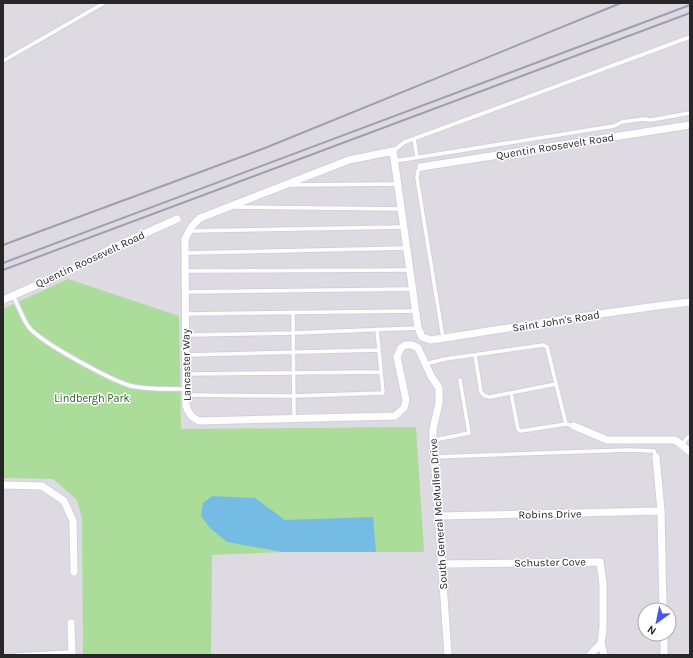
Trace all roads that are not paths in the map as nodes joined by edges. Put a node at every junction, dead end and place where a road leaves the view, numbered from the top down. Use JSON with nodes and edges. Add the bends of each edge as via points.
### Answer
{"nodes":[{"id":1,"x":104,"y":3,"type":"edge"},
{"id":2,"x":690,"y":37,"type":"edge"},
{"id":3,"x":3,"y":61,"type":"edge"},
{"id":4,"x":690,"y":113,"type":"edge"},
{"id":5,"x":690,"y":125,"type":"edge"},
{"id":6,"x":414,"y":139,"type":"junction"},
{"id":7,"x":393,"y":152,"type":"junction"},
{"id":8,"x":417,"y":157,"type":"junction"},
{"id":9,"x":395,"y":161,"type":"junction"},
{"id":10,"x":421,"y":167,"type":"joint"},
{"id":11,"x":398,"y":184,"type":"junction"},
{"id":12,"x":284,"y":185,"type":"junction"},
{"id":13,"x":228,"y":207,"type":"junction"},
{"id":14,"x":402,"y":209,"type":"junction"},
{"id":15,"x":177,"y":219,"type":"dead end"},
{"id":16,"x":404,"y":227,"type":"junction"},
{"id":17,"x":189,"y":231,"type":"junction"},
{"id":18,"x":407,"y":248,"type":"junction"},
{"id":19,"x":185,"y":253,"type":"junction"},
{"id":20,"x":410,"y":270,"type":"junction"},
{"id":21,"x":185,"y":272,"type":"junction"},
{"id":22,"x":413,"y":289,"type":"junction"},
{"id":23,"x":186,"y":292,"type":"junction"},
{"id":24,"x":13,"y":295,"type":"junction"},
{"id":25,"x":3,"y":300,"type":"edge"},
{"id":26,"x":690,"y":302,"type":"edge"},
{"id":27,"x":416,"y":310,"type":"junction"},
{"id":28,"x":293,"y":312,"type":"junction"},
{"id":29,"x":186,"y":314,"type":"junction"},
{"id":30,"x":418,"y":328,"type":"junction"},
{"id":31,"x":377,"y":329,"type":"junction"},
{"id":32,"x":293,"y":333,"type":"junction"},
{"id":33,"x":186,"y":335,"type":"junction"},
{"id":34,"x":442,"y":338,"type":"junction"},
{"id":35,"x":378,"y":350,"type":"junction"},
{"id":36,"x":293,"y":352,"type":"junction"},
{"id":37,"x":186,"y":355,"type":"junction"},
{"id":38,"x":422,"y":355,"type":"joint"},
{"id":39,"x":475,"y":355,"type":"junction"},
{"id":40,"x":425,"y":364,"type":"junction"},
{"id":41,"x":380,"y":372,"type":"junction"},
{"id":42,"x":186,"y":374,"type":"junction"},
{"id":43,"x":293,"y":374,"type":"junction"},
{"id":44,"x":460,"y":380,"type":"dead end"},
{"id":45,"x":556,"y":384,"type":"junction"},
{"id":46,"x":186,"y":392,"type":"junction"},
{"id":47,"x":511,"y":393,"type":"junction"},
{"id":48,"x":294,"y":396,"type":"junction"},
{"id":49,"x":294,"y":418,"type":"junction"},
{"id":50,"x":566,"y":424,"type":"junction"},
{"id":51,"x":574,"y":426,"type":"joint"},
{"id":52,"x":690,"y":437,"type":"edge"},
{"id":53,"x":432,"y":440,"type":"junction"},
{"id":54,"x":682,"y":445,"type":"junction"},
{"id":55,"x":690,"y":452,"type":"edge"},
{"id":56,"x":434,"y":457,"type":"junction"},
{"id":57,"x":656,"y":457,"type":"joint"},
{"id":58,"x":3,"y":485,"type":"edge"},
{"id":59,"x":661,"y":511,"type":"junction"},
{"id":60,"x":438,"y":516,"type":"junction"},
{"id":61,"x":442,"y":564,"type":"junction"},
{"id":62,"x":74,"y":572,"type":"dead end"},
{"id":63,"x":663,"y":602,"type":"edge"},
{"id":64,"x":71,"y":623,"type":"dead end"},
{"id":65,"x":664,"y":642,"type":"edge"},
{"id":66,"x":601,"y":643,"type":"junction"},
{"id":67,"x":72,"y":653,"type":"edge"},
{"id":68,"x":17,"y":655,"type":"edge"},
{"id":69,"x":448,"y":655,"type":"edge"},
{"id":70,"x":590,"y":655,"type":"edge"},
{"id":71,"x":604,"y":655,"type":"edge"},
{"id":72,"x":664,"y":655,"type":"edge"}],
"edges":[{"from":1,"to":3,"type":"lane"},
{"from":2,"to":6,"type":"lane"},
{"from":4,"to":8,"type":"lane"},
{"from":5,"to":10,"type":"street","name":"Quentin Roosevelt Road"},
{"from":6,"to":7,"type":"lane","via":[[405,142]]},
{"from":6,"to":8,"type":"lane"},
{"from":7,"to":9,"type":"street"},
{"from":7,"to":12,"type":"street","via":[[349,160]]},
{"from":8,"to":9,"type":"lane"},
{"from":9,"to":11,"type":"street"},
{"from":10,"to":34,"type":"lane","via":[[417,178]]},
{"from":11,"to":12,"type":"lane"},
{"from":11,"to":14,"type":"street"},
{"from":12,"to":13,"type":"street"},
{"from":13,"to":14,"type":"lane"},
{"from":13,"to":17,"type":"street","via":[[200,218]]},
{"from":14,"to":16,"type":"street"},
{"from":15,"to":24,"type":"street","name":"Quentin Roosevelt Road"},
{"from":16,"to":17,"type":"lane"},
{"from":16,"to":18,"type":"street"},
{"from":17,"to":19,"type":"street","name":"Lancaster Way","via":[[185,239]]},
{"from":18,"to":19,"type":"lane"},
{"from":18,"to":20,"type":"street"},
{"from":19,"to":21,"type":"street","name":"Lancaster Way"},
{"from":20,"to":21,"type":"lane"},
{"from":20,"to":22,"type":"street"},
{"from":21,"to":23,"type":"street","name":"Lancaster Way"},
{"from":22,"to":23,"type":"lane"},
{"from":22,"to":27,"type":"street"},
{"from":23,"to":29,"type":"street","name":"Lancaster Way"},
{"from":24,"to":25,"type":"street","name":"Quentin Roosevelt Road"},
{"from":24,"to":46,"type":"lane","via":[[29,326],[61,351],[131,386]]},
{"from":26,"to":34,"type":"street","name":"Saint John's Road"},
{"from":27,"to":28,"type":"lane"},
{"from":27,"to":30,"type":"street"},
{"from":28,"to":29,"type":"lane"},
{"from":28,"to":32,"type":"lane"},
{"from":29,"to":33,"type":"street","name":"Lancaster Way"},
{"from":30,"to":31,"type":"lane"},
{"from":30,"to":34,"type":"street","name":"Saint John's Road","via":[[422,337],[431,340]]},
{"from":31,"to":32,"type":"lane"},
{"from":31,"to":35,"type":"lane"},
{"from":32,"to":33,"type":"lane"},
{"from":32,"to":36,"type":"lane"},
{"from":33,"to":37,"type":"street","name":"Lancaster Way"},
{"from":35,"to":36,"type":"lane"},
{"from":35,"to":41,"type":"lane"},
{"from":36,"to":37,"type":"lane"},
{"from":36,"to":43,"type":"lane"},
{"from":37,"to":42,"type":"street","name":"Lancaster Way"},
{"from":38,"to":40,"type":"street","name":"South General McMullen Drive"},
{"from":38,"to":49,"type":"street","name":"Lancaster Way","via":[[418,348],[405,345],[397,357],[406,400],[404,408],[395,416]]},
{"from":39,"to":40,"type":"lane"},
{"from":39,"to":45,"type":"lane","via":[[543,345],[547,347]]},
{"from":39,"to":47,"type":"lane","via":[[481,392],[490,397]]},
{"from":40,"to":53,"type":"street","name":"South General McMullen Drive","via":[[439,388],[439,403]]},
{"from":41,"to":43,"type":"lane"},
{"from":41,"to":48,"type":"lane","via":[[383,393]]},
{"from":42,"to":43,"type":"lane"},
{"from":42,"to":46,"type":"street","name":"Lancaster Way"},
{"from":43,"to":48,"type":"lane"},
{"from":44,"to":53,"type":"lane","via":[[469,433]]},
{"from":45,"to":47,"type":"lane"},
{"from":45,"to":50,"type":"lane"},
{"from":46,"to":48,"type":"lane"},
{"from":46,"to":49,"type":"street","name":"Lancaster Way","via":[[188,414],[194,419]]},
{"from":47,"to":50,"type":"lane","via":[[520,431]]},
{"from":48,"to":49,"type":"lane"},
{"from":50,"to":51,"type":"lane"},
{"from":51,"to":54,"type":"street","via":[[607,440],[663,439],[674,440]]},
{"from":52,"to":54,"type":"lane"},
{"from":53,"to":56,"type":"street","name":"South General McMullen Drive"},
{"from":54,"to":55,"type":"street"},
{"from":56,"to":57,"type":"lane","via":[[628,450],[654,452]]},
{"from":56,"to":60,"type":"street","name":"South General McMullen Drive"},
{"from":57,"to":59,"type":"street"},
{"from":58,"to":62,"type":"street","via":[[42,486],[64,501],[73,521]]},
{"from":59,"to":60,"type":"street","name":"Robins Drive"},
{"from":59,"to":63,"type":"street"},
{"from":60,"to":61,"type":"street","name":"South General McMullen Drive"},
{"from":61,"to":66,"type":"street","name":"Schuster Cove","via":[[600,562],[603,628]]},
{"from":61,"to":69,"type":"street","name":"South General McMullen Drive"},
{"from":64,"to":67,"type":"street"},
{"from":65,"to":72,"type":"street"},
{"from":66,"to":70,"type":"street"},
{"from":66,"to":71,"type":"street","name":"Schuster Cove"},
{"from":67,"to":68,"type":"lane"}]}
